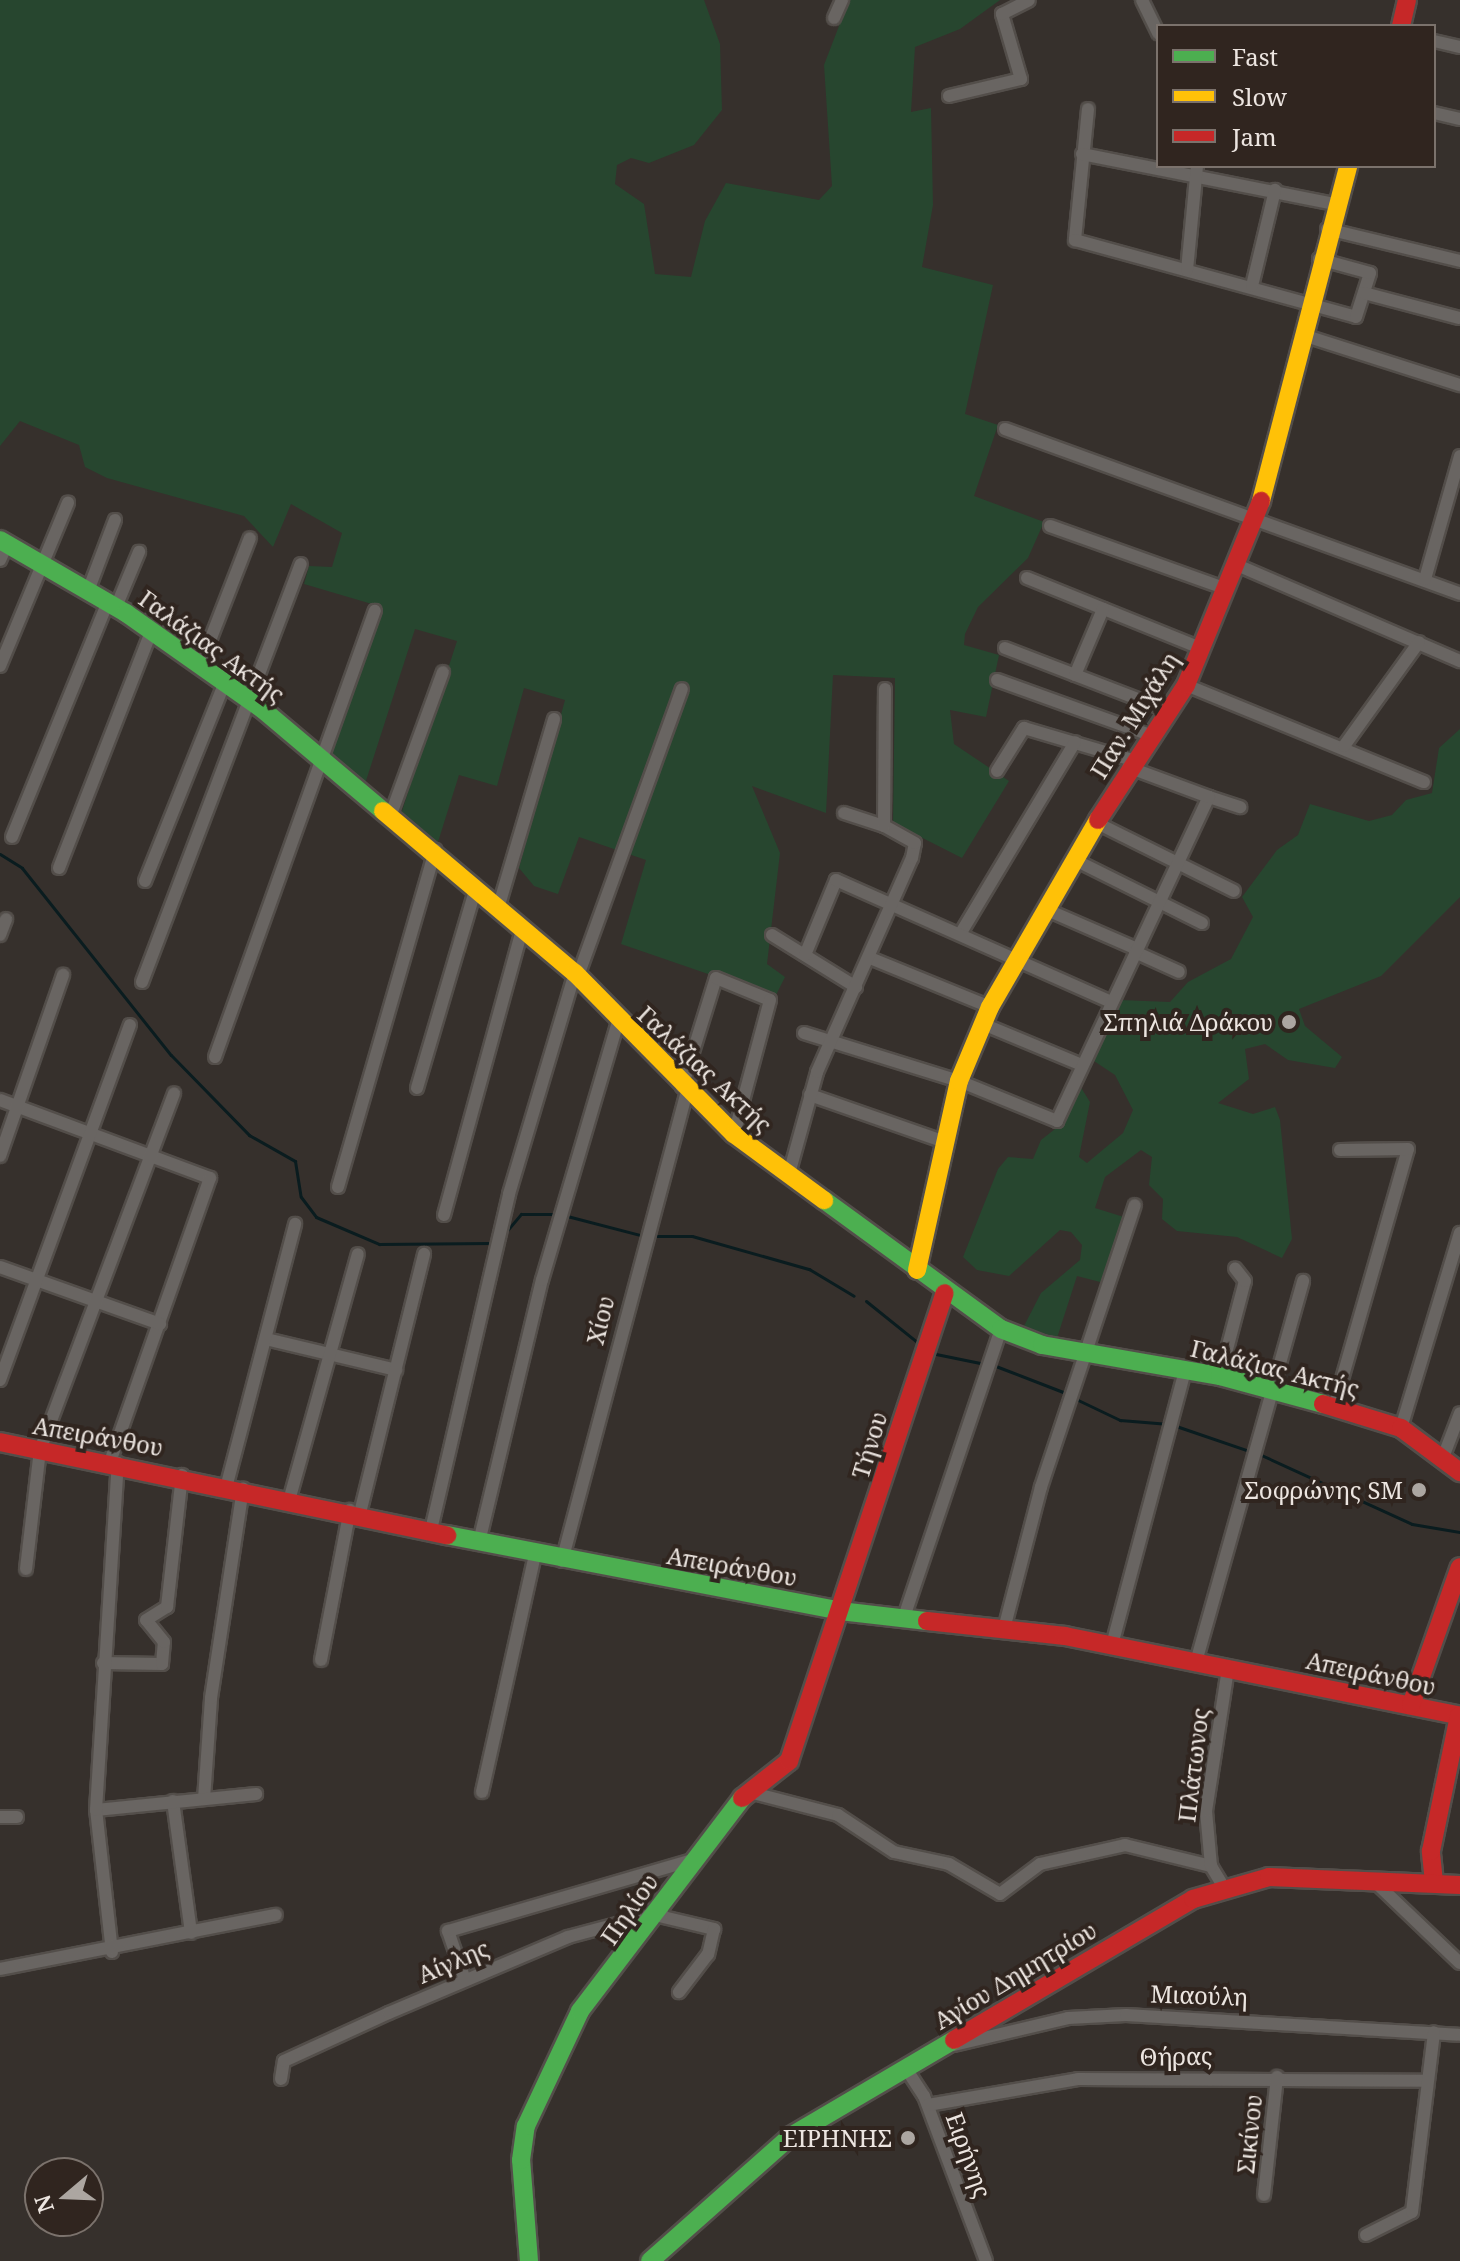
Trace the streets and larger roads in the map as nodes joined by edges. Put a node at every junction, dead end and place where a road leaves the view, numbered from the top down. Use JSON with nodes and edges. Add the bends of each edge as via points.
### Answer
{"nodes":[{"id":1,"x":842,"y":0,"type":"edge"},
{"id":2,"x":1029,"y":0,"type":"edge"},
{"id":3,"x":1142,"y":0,"type":"edge"},
{"id":4,"x":1407,"y":0,"type":"edge"},
{"id":5,"x":834,"y":18,"type":"dead end"},
{"id":6,"x":1401,"y":24,"type":"edge"},
{"id":7,"x":1156,"y":29,"type":"edge"},
{"id":8,"x":1436,"y":41,"type":"edge"},
{"id":9,"x":1460,"y":47,"type":"edge"},
{"id":10,"x":949,"y":96,"type":"dead end"},
{"id":11,"x":1088,"y":109,"type":"dead end"},
{"id":12,"x":1436,"y":113,"type":"edge"},
{"id":13,"x":1460,"y":119,"type":"edge"},
{"id":14,"x":1082,"y":154,"type":"junction"},
{"id":15,"x":1156,"y":164,"type":"edge"},
{"id":16,"x":1347,"y":168,"type":"edge"},
{"id":17,"x":1196,"y":170,"type":"edge"},
{"id":18,"x":1275,"y":190,"type":"junction"},
{"id":19,"x":1335,"y":204,"type":"junction"},
{"id":20,"x":1327,"y":229,"type":"junction"},
{"id":21,"x":1319,"y":259,"type":"junction"},
{"id":22,"x":1460,"y":261,"type":"edge"},
{"id":23,"x":1187,"y":270,"type":"junction"},
{"id":24,"x":1252,"y":286,"type":"junction"},
{"id":25,"x":1364,"y":293,"type":"junction"},
{"id":26,"x":1308,"y":304,"type":"junction"},
{"id":27,"x":1459,"y":318,"type":"edge"},
{"id":28,"x":1303,"y":335,"type":"junction"},
{"id":29,"x":1460,"y":385,"type":"edge"},
{"id":30,"x":1005,"y":429,"type":"dead end"},
{"id":31,"x":1460,"y":456,"type":"edge"},
{"id":32,"x":68,"y":503,"type":"dead end"},
{"id":33,"x":1256,"y":519,"type":"junction"},
{"id":34,"x":115,"y":520,"type":"dead end"},
{"id":35,"x":1050,"y":526,"type":"dead end"},
{"id":36,"x":250,"y":538,"type":"dead end"},
{"id":37,"x":2,"y":548,"type":"edge"},
{"id":38,"x":139,"y":552,"type":"dead end"},
{"id":39,"x":301,"y":564,"type":"dead end"},
{"id":40,"x":1237,"y":565,"type":"junction"},
{"id":41,"x":40,"y":566,"type":"junction"},
{"id":42,"x":1027,"y":578,"type":"dead end"},
{"id":43,"x":1425,"y":579,"type":"junction"},
{"id":44,"x":1227,"y":589,"type":"junction"},
{"id":45,"x":88,"y":591,"type":"junction"},
{"id":46,"x":1460,"y":594,"type":"edge"},
{"id":47,"x":112,"y":604,"type":"junction"},
{"id":48,"x":1103,"y":609,"type":"junction"},
{"id":49,"x":375,"y":611,"type":"dead end"},
{"id":50,"x":151,"y":632,"type":"junction"},
{"id":51,"x":1419,"y":642,"type":"junction"},
{"id":52,"x":1005,"y":648,"type":"dead end"},
{"id":53,"x":1203,"y":649,"type":"junction"},
{"id":54,"x":1460,"y":661,"type":"edge"},
{"id":55,"x":0,"y":666,"type":"edge"},
{"id":56,"x":200,"y":666,"type":"junction"},
{"id":57,"x":443,"y":672,"type":"dead end"},
{"id":58,"x":1075,"y":675,"type":"junction"},
{"id":59,"x":997,"y":680,"type":"dead end"},
{"id":60,"x":224,"y":684,"type":"junction"},
{"id":61,"x":1186,"y":685,"type":"junction"},
{"id":62,"x":682,"y":689,"type":"dead end"},
{"id":63,"x":885,"y":689,"type":"dead end"},
{"id":64,"x":250,"y":701,"type":"junction"},
{"id":65,"x":1169,"y":711,"type":"junction"},
{"id":66,"x":554,"y":719,"type":"dead end"},
{"id":67,"x":1150,"y":735,"type":"junction"},
{"id":68,"x":1075,"y":742,"type":"junction"},
{"id":69,"x":1344,"y":746,"type":"junction"},
{"id":70,"x":325,"y":762,"type":"junction"},
{"id":71,"x":1131,"y":763,"type":"junction"},
{"id":72,"x":997,"y":771,"type":"dead end"},
{"id":73,"x":1424,"y":782,"type":"dead end"},
{"id":74,"x":1209,"y":797,"type":"junction"},
{"id":75,"x":1240,"y":807,"type":"dead end"},
{"id":76,"x":844,"y":813,"type":"dead end"},
{"id":77,"x":391,"y":814,"type":"junction"},
{"id":78,"x":1095,"y":822,"type":"junction"},
{"id":79,"x":884,"y":826,"type":"junction"},
{"id":80,"x":12,"y":837,"type":"dead end"},
{"id":81,"x":435,"y":850,"type":"junction"},
{"id":82,"x":1073,"y":859,"type":"junction"},
{"id":83,"x":1178,"y":863,"type":"junction"},
{"id":84,"x":59,"y":868,"type":"dead end"},
{"id":85,"x":145,"y":881,"type":"dead end"},
{"id":86,"x":476,"y":887,"type":"junction"},
{"id":87,"x":1234,"y":891,"type":"dead end"},
{"id":88,"x":893,"y":903,"type":"junction"},
{"id":89,"x":1160,"y":904,"type":"junction"},
{"id":90,"x":499,"y":905,"type":"junction"},
{"id":91,"x":1045,"y":909,"type":"junction"},
{"id":92,"x":6,"y":919,"type":"dead end"},
{"id":93,"x":1202,"y":923,"type":"dead end"},
{"id":94,"x":522,"y":929,"type":"junction"},
{"id":95,"x":962,"y":931,"type":"junction"},
{"id":96,"x":0,"y":935,"type":"edge"},
{"id":97,"x":772,"y":935,"type":"dead end"},
{"id":98,"x":1136,"y":950,"type":"junction"},
{"id":99,"x":805,"y":955,"type":"junction"},
{"id":100,"x":1017,"y":955,"type":"junction"},
{"id":101,"x":870,"y":958,"type":"junction"},
{"id":102,"x":1179,"y":972,"type":"dead end"},
{"id":103,"x":576,"y":974,"type":"junction"},
{"id":104,"x":63,"y":975,"type":"dead end"},
{"id":105,"x":142,"y":982,"type":"dead end"},
{"id":106,"x":856,"y":987,"type":"junction"},
{"id":107,"x":1111,"y":1002,"type":"junction"},
{"id":108,"x":986,"y":1016,"type":"junction"},
{"id":109,"x":618,"y":1022,"type":"junction"},
{"id":110,"x":130,"y":1025,"type":"dead end"},
{"id":111,"x":804,"y":1033,"type":"dead end"},
{"id":112,"x":831,"y":1039,"type":"junction"},
{"id":113,"x":215,"y":1057,"type":"dead end"},
{"id":114,"x":1082,"y":1065,"type":"junction"},
{"id":115,"x":959,"y":1081,"type":"junction"},
{"id":116,"x":417,"y":1088,"type":"dead end"},
{"id":117,"x":684,"y":1089,"type":"junction"},
{"id":118,"x":174,"y":1093,"type":"dead end"},
{"id":119,"x":810,"y":1095,"type":"junction"},
{"id":120,"x":0,"y":1100,"type":"edge"},
{"id":121,"x":19,"y":1106,"type":"junction"},
{"id":122,"x":88,"y":1131,"type":"junction"},
{"id":123,"x":734,"y":1134,"type":"junction"},
{"id":124,"x":945,"y":1142,"type":"junction"},
{"id":125,"x":1340,"y":1150,"type":"dead end"},
{"id":126,"x":152,"y":1151,"type":"junction"},
{"id":127,"x":0,"y":1156,"type":"edge"},
{"id":128,"x":789,"y":1174,"type":"junction"},
{"id":129,"x":338,"y":1187,"type":"dead end"},
{"id":130,"x":1135,"y":1205,"type":"dead end"},
{"id":131,"x":444,"y":1215,"type":"dead end"},
{"id":132,"x":295,"y":1224,"type":"dead end"},
{"id":133,"x":1460,"y":1233,"type":"edge"},
{"id":134,"x":358,"y":1254,"type":"dead end"},
{"id":135,"x":424,"y":1254,"type":"dead end"},
{"id":136,"x":0,"y":1267,"type":"edge"},
{"id":137,"x":1235,"y":1268,"type":"dead end"},
{"id":138,"x":917,"y":1270,"type":"junction"},
{"id":139,"x":34,"y":1280,"type":"junction"},
{"id":140,"x":1303,"y":1281,"type":"dead end"},
{"id":141,"x":945,"y":1293,"type":"junction"},
{"id":142,"x":95,"y":1301,"type":"junction"},
{"id":143,"x":160,"y":1324,"type":"junction"},
{"id":144,"x":1001,"y":1329,"type":"junction"},
{"id":145,"x":266,"y":1339,"type":"junction"},
{"id":146,"x":331,"y":1353,"type":"junction"},
{"id":147,"x":1083,"y":1354,"type":"junction"},
{"id":148,"x":396,"y":1370,"type":"junction"},
{"id":149,"x":1185,"y":1370,"type":"junction"},
{"id":150,"x":1220,"y":1376,"type":"junction"},
{"id":151,"x":0,"y":1380,"type":"edge"},
{"id":152,"x":1273,"y":1389,"type":"junction"},
{"id":153,"x":1334,"y":1407,"type":"junction"},
{"id":154,"x":1460,"y":1413,"type":"edge"},
{"id":155,"x":1401,"y":1428,"type":"junction"},
{"id":156,"x":0,"y":1442,"type":"edge"},
{"id":157,"x":40,"y":1450,"type":"junction"},
{"id":158,"x":1442,"y":1460,"type":"junction"},
{"id":159,"x":114,"y":1462,"type":"junction"},
{"id":160,"x":1460,"y":1472,"type":"edge"},
{"id":161,"x":182,"y":1475,"type":"junction"},
{"id":162,"x":235,"y":1486,"type":"junction"},
{"id":163,"x":290,"y":1497,"type":"junction"},
{"id":164,"x":355,"y":1512,"type":"junction"},
{"id":165,"x":431,"y":1530,"type":"junction"},
{"id":166,"x":479,"y":1542,"type":"junction"},
{"id":167,"x":535,"y":1555,"type":"junction"},
{"id":168,"x":562,"y":1561,"type":"junction"},
{"id":169,"x":1460,"y":1567,"type":"edge"},
{"id":170,"x":26,"y":1569,"type":"dead end"},
{"id":171,"x":840,"y":1611,"type":"junction"},
{"id":172,"x":903,"y":1620,"type":"junction"},
{"id":173,"x":1004,"y":1629,"type":"junction"},
{"id":174,"x":1112,"y":1645,"type":"junction"},
{"id":175,"x":321,"y":1660,"type":"dead end"},
{"id":176,"x":1196,"y":1662,"type":"junction"},
{"id":177,"x":103,"y":1663,"type":"junction"},
{"id":178,"x":1228,"y":1669,"type":"junction"},
{"id":179,"x":1411,"y":1705,"type":"junction"},
{"id":180,"x":1460,"y":1716,"type":"edge"},
{"id":181,"x":482,"y":1792,"type":"dead end"},
{"id":182,"x":753,"y":1793,"type":"junction"},
{"id":183,"x":256,"y":1794,"type":"dead end"},
{"id":184,"x":204,"y":1799,"type":"junction"},
{"id":185,"x":173,"y":1801,"type":"junction"},
{"id":186,"x":96,"y":1810,"type":"junction"},
{"id":187,"x":0,"y":1817,"type":"edge"},
{"id":188,"x":17,"y":1817,"type":"dead end"},
{"id":189,"x":692,"y":1860,"type":"junction"},
{"id":190,"x":1211,"y":1866,"type":"junction"},
{"id":191,"x":1371,"y":1878,"type":"junction"},
{"id":192,"x":1434,"y":1882,"type":"junction"},
{"id":193,"x":1460,"y":1885,"type":"edge"},
{"id":194,"x":1223,"y":1886,"type":"junction"},
{"id":195,"x":661,"y":1914,"type":"junction"},
{"id":196,"x":276,"y":1915,"type":"dead end"},
{"id":197,"x":191,"y":1933,"type":"junction"},
{"id":198,"x":112,"y":1952,"type":"junction"},
{"id":199,"x":1460,"y":1963,"type":"edge"},
{"id":200,"x":0,"y":1969,"type":"edge"},
{"id":201,"x":465,"y":1980,"type":"junction"},
{"id":202,"x":679,"y":1992,"type":"dead end"},
{"id":203,"x":1434,"y":2032,"type":"junction"},
{"id":204,"x":1460,"y":2035,"type":"edge"},
{"id":205,"x":939,"y":2048,"type":"junction"},
{"id":206,"x":905,"y":2067,"type":"junction"},
{"id":207,"x":1277,"y":2077,"type":"junction"},
{"id":208,"x":281,"y":2079,"type":"dead end"},
{"id":209,"x":1426,"y":2081,"type":"junction"},
{"id":210,"x":928,"y":2105,"type":"junction"},
{"id":211,"x":1264,"y":2195,"type":"dead end"},
{"id":212,"x":1366,"y":2235,"type":"dead end"},
{"id":213,"x":653,"y":2260,"type":"edge"},
{"id":214,"x":529,"y":2261,"type":"edge"},
{"id":215,"x":986,"y":2261,"type":"edge"}],
"edges":[{"from":1,"to":5,"type":"street"},
{"from":2,"to":10,"type":"street","via":[[1002,14],[1021,79]]},
{"from":3,"to":7,"type":"street"},
{"from":4,"to":6,"type":"street"},
{"from":8,"to":9,"type":"street"},
{"from":11,"to":14,"type":"street"},
{"from":12,"to":13,"type":"street"},
{"from":14,"to":15,"type":"street"},
{"from":14,"to":23,"type":"street","via":[[1075,240]]},
{"from":16,"to":19,"type":"street","name":"Παν. Μιχάλη"},
{"from":17,"to":18,"type":"street"},
{"from":17,"to":23,"type":"street"},
{"from":18,"to":19,"type":"street"},
{"from":18,"to":24,"type":"street"},
{"from":19,"to":20,"type":"street","name":"Παν. Μιχάλη"},
{"from":20,"to":21,"type":"street","name":"Παν. Μιχάλη"},
{"from":20,"to":22,"type":"street"},
{"from":21,"to":25,"type":"street","via":[[1370,273]]},
{"from":21,"to":26,"type":"street","name":"Παν. Μιχάλη"},
{"from":23,"to":24,"type":"street"},
{"from":24,"to":26,"type":"street"},
{"from":25,"to":26,"type":"street","via":[[1356,317]]},
{"from":25,"to":27,"type":"street"},
{"from":26,"to":28,"type":"street","name":"Παν. Μιχάλη"},
{"from":28,"to":29,"type":"street"},
{"from":28,"to":33,"type":"street","name":"Παν. Μιχάλη"},
{"from":30,"to":33,"type":"street"},
{"from":31,"to":43,"type":"street"},
{"from":32,"to":41,"type":"street"},
{"from":33,"to":40,"type":"street","name":"Παν. Μιχάλη"},
{"from":33,"to":43,"type":"street"},
{"from":34,"to":45,"type":"street"},
{"from":35,"to":44,"type":"street"},
{"from":36,"to":56,"type":"street"},
{"from":37,"to":41,"type":"street","name":"Γαλάζιας Ακτής"},
{"from":38,"to":47,"type":"street"},
{"from":39,"to":64,"type":"street"},
{"from":40,"to":44,"type":"street","name":"Παν. Μιχάλη"},
{"from":40,"to":51,"type":"street"},
{"from":41,"to":45,"type":"street","name":"Γαλάζιας Ακτής"},
{"from":41,"to":55,"type":"street"},
{"from":42,"to":48,"type":"street"},
{"from":43,"to":46,"type":"street"},
{"from":44,"to":53,"type":"street","name":"Παν. Μιχάλη"},
{"from":45,"to":47,"type":"street","name":"Γαλάζιας Ακτής"},
{"from":47,"to":50,"type":"street","name":"Γαλάζιας Ακτής"},
{"from":47,"to":80,"type":"street"},
{"from":48,"to":53,"type":"street"},
{"from":48,"to":58,"type":"street"},
{"from":49,"to":70,"type":"street"},
{"from":50,"to":56,"type":"street","name":"Γαλάζιας Ακτής"},
{"from":50,"to":84,"type":"street"},
{"from":51,"to":54,"type":"street"},
{"from":51,"to":69,"type":"street"},
{"from":52,"to":58,"type":"street"},
{"from":53,"to":61,"type":"street","name":"Παν. Μιχάλη"},
{"from":56,"to":60,"type":"street","name":"Γαλάζιας Ακτής"},
{"from":57,"to":77,"type":"street"},
{"from":58,"to":65,"type":"street"},
{"from":59,"to":67,"type":"street"},
{"from":60,"to":64,"type":"street","name":"Γαλάζιας Ακτής"},
{"from":60,"to":85,"type":"street"},
{"from":61,"to":65,"type":"street","name":"Παν. Μιχάλη"},
{"from":61,"to":69,"type":"street"},
{"from":62,"to":103,"type":"street"},
{"from":63,"to":79,"type":"street"},
{"from":64,"to":70,"type":"street","name":"Γαλάζιας Ακτής"},
{"from":64,"to":105,"type":"street"},
{"from":65,"to":67,"type":"street","name":"Παν. Μιχάλη"},
{"from":66,"to":90,"type":"street"},
{"from":67,"to":71,"type":"street","name":"Παν. Μιχάλη"},
{"from":68,"to":71,"type":"street"},
{"from":68,"to":72,"type":"street","via":[[1019,730]]},
{"from":68,"to":95,"type":"street"},
{"from":69,"to":73,"type":"street"},
{"from":70,"to":77,"type":"street","name":"Γαλάζιας Ακτής"},
{"from":70,"to":113,"type":"street"},
{"from":71,"to":74,"type":"street"},
{"from":71,"to":78,"type":"street","name":"Παν. Μιχάλη"},
{"from":74,"to":75,"type":"street"},
{"from":74,"to":83,"type":"street"},
{"from":76,"to":79,"type":"street"},
{"from":77,"to":81,"type":"street","name":"Γαλάζιας Ακτής"},
{"from":78,"to":82,"type":"street","name":"Παν. Μιχάλη"},
{"from":78,"to":83,"type":"street"},
{"from":79,"to":88,"type":"street","via":[[915,843]]},
{"from":81,"to":86,"type":"street","name":"Γαλάζιας Ακτής"},
{"from":81,"to":129,"type":"street"},
{"from":82,"to":89,"type":"street"},
{"from":82,"to":91,"type":"street","name":"Παν. Μιχάλη"},
{"from":83,"to":87,"type":"street"},
{"from":83,"to":89,"type":"street"},
{"from":86,"to":90,"type":"street","name":"Γαλάζιας Ακτής"},
{"from":86,"to":116,"type":"street"},
{"from":88,"to":95,"type":"street"},
{"from":88,"to":99,"type":"street","via":[[831,880]]},
{"from":88,"to":101,"type":"street"},
{"from":89,"to":93,"type":"street"},
{"from":89,"to":98,"type":"street"},
{"from":90,"to":94,"type":"street","name":"Γαλάζιας Ακτής"},
{"from":91,"to":98,"type":"street"},
{"from":91,"to":100,"type":"street","name":"Παν. Μιχάλη"},
{"from":92,"to":96,"type":"street"},
{"from":94,"to":103,"type":"street","name":"Γαλάζιας Ακτής"},
{"from":94,"to":131,"type":"street"},
{"from":95,"to":100,"type":"street"},
{"from":97,"to":99,"type":"street"},
{"from":98,"to":102,"type":"street"},
{"from":98,"to":107,"type":"street"},
{"from":99,"to":106,"type":"street"},
{"from":100,"to":107,"type":"street"},
{"from":100,"to":108,"type":"street","name":"Παν. Μιχάλη"},
{"from":101,"to":106,"type":"street"},
{"from":101,"to":108,"type":"street"},
{"from":103,"to":109,"type":"street","name":"Γαλάζιας Ακτής"},
{"from":103,"to":165,"type":"street","via":[[509,1194]]},
{"from":104,"to":121,"type":"street"},
{"from":106,"to":112,"type":"street"},
{"from":107,"to":114,"type":"street"},
{"from":108,"to":114,"type":"street"},
{"from":108,"to":115,"type":"street","name":"Παν. Μιχάλη"},
{"from":109,"to":117,"type":"street","name":"Γαλάζιας Ακτής"},
{"from":109,"to":166,"type":"street","via":[[542,1280]]},
{"from":110,"to":122,"type":"street"},
{"from":111,"to":112,"type":"street"},
{"from":112,"to":115,"type":"street"},
{"from":112,"to":119,"type":"street"},
{"from":114,"to":115,"type":"street","via":[[1057,1121]]},
{"from":115,"to":124,"type":"street","name":"Παν. Μιχάλη"},
{"from":117,"to":123,"type":"street","name":"Γαλάζιας Ακτής"},
{"from":117,"to":123,"type":"street","name":"Χίου","via":[[716,978],[770,1000]]},
{"from":117,"to":168,"type":"street","name":"Χίου"},
{"from":118,"to":126,"type":"street"},
{"from":119,"to":124,"type":"street"},
{"from":119,"to":128,"type":"street"},
{"from":120,"to":121,"type":"street"},
{"from":121,"to":122,"type":"street"},
{"from":121,"to":127,"type":"street"},
{"from":122,"to":126,"type":"street"},
{"from":122,"to":139,"type":"street"},
{"from":123,"to":128,"type":"street","name":"Γαλάζιας Ακτής"},
{"from":124,"to":138,"type":"street","name":"Παν. Μιχάλη"},
{"from":125,"to":153,"type":"street","via":[[1408,1149]]},
{"from":126,"to":142,"type":"street"},
{"from":126,"to":143,"type":"street","via":[[210,1178]]},
{"from":128,"to":138,"type":"street","name":"Γαλάζιας Ακτής"},
{"from":130,"to":147,"type":"street"},
{"from":132,"to":145,"type":"street"},
{"from":133,"to":155,"type":"street"},
{"from":134,"to":146,"type":"street"},
{"from":135,"to":148,"type":"street"},
{"from":136,"to":139,"type":"street"},
{"from":137,"to":150,"type":"street","via":[[1245,1281]]},
{"from":138,"to":141,"type":"street","name":"Γαλάζιας Ακτής"},
{"from":139,"to":142,"type":"street"},
{"from":139,"to":151,"type":"street"},
{"from":140,"to":152,"type":"street"},
{"from":141,"to":144,"type":"street","name":"Γαλάζιας Ακτής"},
{"from":141,"to":171,"type":"street","name":"Τήνου"},
{"from":142,"to":143,"type":"street"},
{"from":142,"to":157,"type":"street"},
{"from":143,"to":159,"type":"street"},
{"from":144,"to":147,"type":"street","name":"Γαλάζιας Ακτής"},
{"from":144,"to":172,"type":"street"},
{"from":145,"to":146,"type":"street"},
{"from":145,"to":162,"type":"street"},
{"from":146,"to":148,"type":"street"},
{"from":146,"to":163,"type":"street"},
{"from":147,"to":149,"type":"street","name":"Γαλάζιας Ακτής"},
{"from":147,"to":173,"type":"street"},
{"from":148,"to":164,"type":"street"},
{"from":149,"to":150,"type":"street","name":"Γαλάζιας Ακτής"},
{"from":149,"to":174,"type":"street"},
{"from":150,"to":152,"type":"street","name":"Γαλάζιας Ακτής"},
{"from":152,"to":153,"type":"street","name":"Γαλάζιας Ακτής"},
{"from":152,"to":176,"type":"street"},
{"from":153,"to":155,"type":"street","name":"Γαλάζιας Ακτής"},
{"from":154,"to":158,"type":"street"},
{"from":155,"to":158,"type":"street","name":"Γαλάζιας Ακτής"},
{"from":156,"to":157,"type":"street","name":"Απειράνθου"},
{"from":157,"to":159,"type":"street","name":"Απειράνθου"},
{"from":157,"to":170,"type":"street"},
{"from":158,"to":160,"type":"street","name":"Γαλάζιας Ακτής"},
{"from":159,"to":161,"type":"street","name":"Απειράνθου"},
{"from":159,"to":177,"type":"street"},
{"from":161,"to":162,"type":"street","name":"Απειράνθου"},
{"from":161,"to":177,"type":"street","via":[[167,1607],[146,1620],[164,1642],[162,1664],[149,1669]]},
{"from":162,"to":163,"type":"street","name":"Απειράνθου"},
{"from":162,"to":184,"type":"street"},
{"from":163,"to":164,"type":"street","name":"Απειράνθου"},
{"from":164,"to":165,"type":"street","name":"Απειράνθου"},
{"from":164,"to":175,"type":"street"},
{"from":165,"to":166,"type":"street","name":"Απειράνθου"},
{"from":166,"to":167,"type":"street","name":"Απειράνθου"},
{"from":167,"to":168,"type":"street","name":"Απειράνθου"},
{"from":167,"to":181,"type":"street"},
{"from":168,"to":171,"type":"street","name":"Απειράνθου"},
{"from":169,"to":179,"type":"street"},
{"from":171,"to":172,"type":"street","name":"Απειράνθου"},
{"from":171,"to":182,"type":"street","name":"Πηλίου","via":[[789,1761]]},
{"from":172,"to":173,"type":"street","name":"Απειράνθου"},
{"from":173,"to":174,"type":"street","name":"Απειράνθου"},
{"from":174,"to":176,"type":"street","name":"Απειράνθου"},
{"from":176,"to":178,"type":"street","name":"Απειράνθου"},
{"from":177,"to":186,"type":"street"},
{"from":178,"to":179,"type":"street","name":"Απειράνθου"},
{"from":178,"to":190,"type":"street","name":"Πλάτωνος","via":[[1206,1811]]},
{"from":179,"to":180,"type":"street","name":"Απειράνθου"},
{"from":180,"to":192,"type":"street","via":[[1431,1851]]},
{"from":182,"to":189,"type":"street","name":"Πηλίου","via":[[731,1807]]},
{"from":182,"to":190,"type":"street","via":[[838,1815],[894,1852],[949,1864],[1000,1894],[1040,1864],[1112,1847]]},
{"from":183,"to":184,"type":"street"},
{"from":184,"to":185,"type":"street"},
{"from":185,"to":186,"type":"street"},
{"from":185,"to":197,"type":"street"},
{"from":186,"to":198,"type":"street"},
{"from":187,"to":188,"type":"street"},
{"from":189,"to":195,"type":"street","name":"Πηλίου"},
{"from":189,"to":201,"type":"street","via":[[448,1931]]},
{"from":190,"to":194,"type":"street"},
{"from":191,"to":192,"type":"street","name":"Αγίου Δημητρίου"},
{"from":191,"to":194,"type":"street","name":"Αγίου Δημητρίου","via":[[1269,1877]]},
{"from":191,"to":199,"type":"street"},
{"from":192,"to":193,"type":"street","name":"Αγίου Δημητρίου"},
{"from":194,"to":205,"type":"street","name":"Αγίου Δημητρίου"},
{"from":195,"to":201,"type":"street","name":"Αίγλης","via":[[592,1929]]},
{"from":195,"to":202,"type":"street","via":[[714,1929],[708,1954]]},
{"from":195,"to":214,"type":"street","name":"Πηλίου","via":[[580,2011],[526,2126],[521,2160]]},
{"from":196,"to":197,"type":"street"},
{"from":197,"to":198,"type":"street"},
{"from":198,"to":200,"type":"street"},
{"from":201,"to":208,"type":"street","name":"Αίγλης","via":[[284,2061]]},
{"from":203,"to":204,"type":"street","name":"Μιαούλη"},
{"from":203,"to":205,"type":"street","name":"Μιαούλη","via":[[1126,2015],[1068,2018]]},
{"from":203,"to":209,"type":"street"},
{"from":205,"to":206,"type":"street","name":"Αγίου Δημητρίου"},
{"from":206,"to":210,"type":"street","name":"Ειρήνης"},
{"from":206,"to":213,"type":"street","name":"Αγίου Δημητρίου","via":[[791,2136]]},
{"from":207,"to":209,"type":"street","name":"Θήρας"},
{"from":207,"to":210,"type":"street","name":"Θήρας","via":[[1078,2079]]},
{"from":207,"to":211,"type":"street","name":"Σικίνου"},
{"from":209,"to":212,"type":"street","via":[[1412,2212]]},
{"from":210,"to":215,"type":"street","name":"Ειρήνης"}]}
